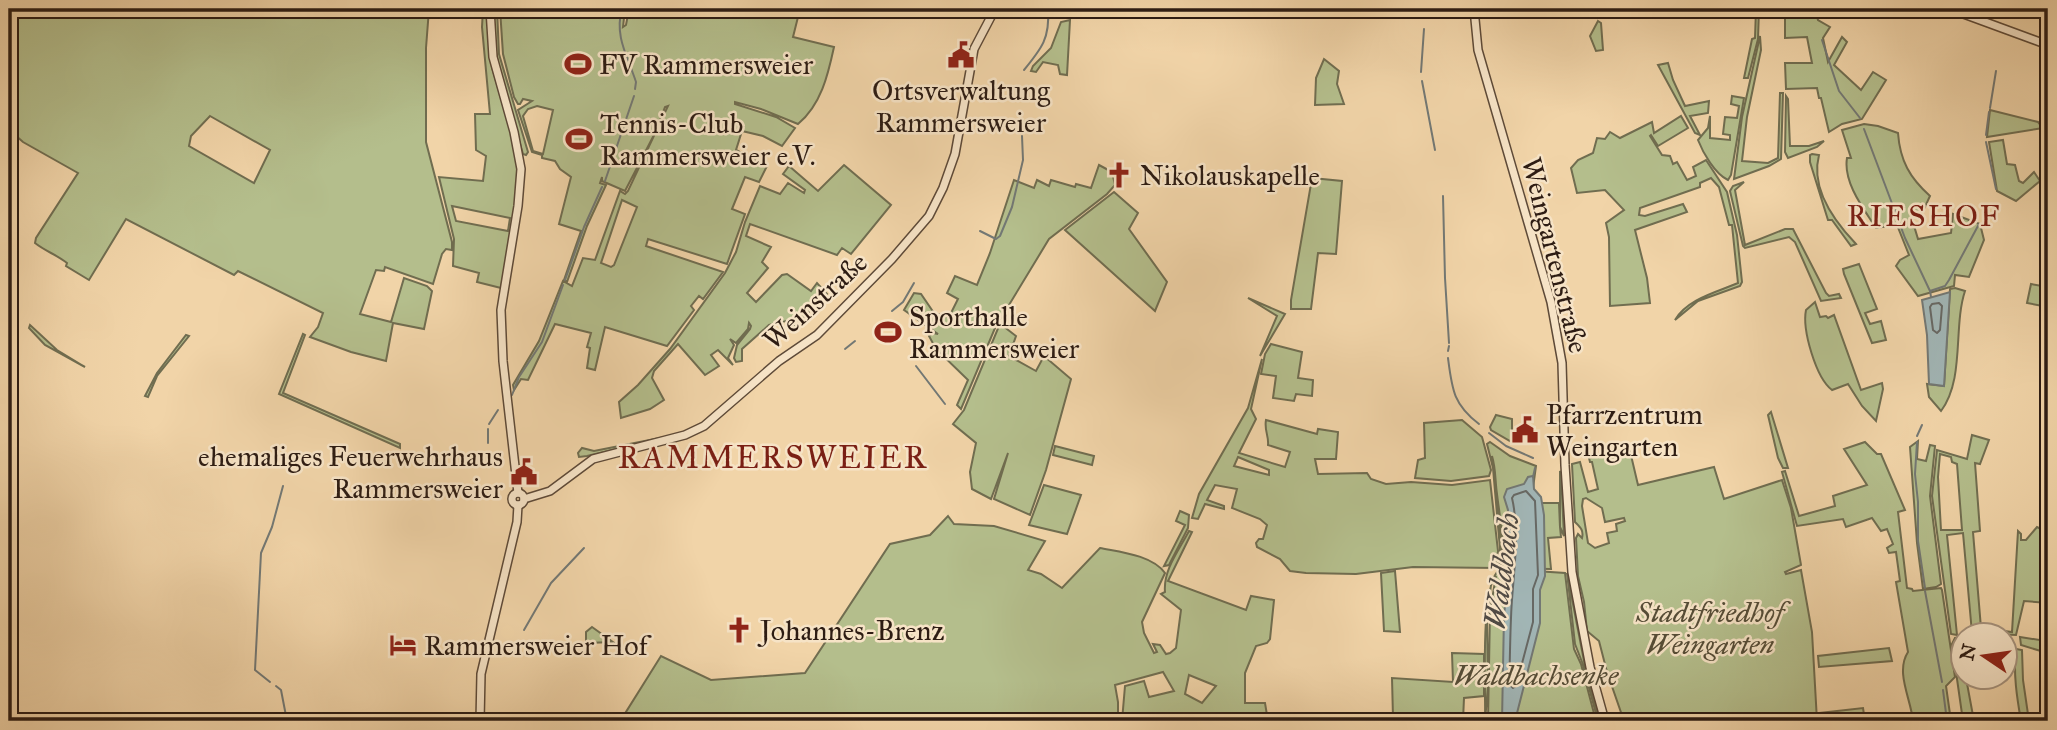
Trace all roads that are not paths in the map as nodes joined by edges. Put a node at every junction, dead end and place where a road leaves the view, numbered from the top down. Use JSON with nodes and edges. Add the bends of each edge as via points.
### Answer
{"nodes":[{"id":1,"x":490,"y":9,"type":"edge"},
{"id":2,"x":995,"y":9,"type":"edge"},
{"id":3,"x":1474,"y":9,"type":"edge"},
{"id":4,"x":1950,"y":9,"type":"edge"},
{"id":5,"x":2048,"y":44,"type":"edge"},
{"id":6,"x":520,"y":499,"type":"junction"},
{"id":7,"x":480,"y":721,"type":"edge"},
{"id":8,"x":1605,"y":721,"type":"edge"}],
"edges":[{"from":1,"to":6,"type":"street","via":[[493,57],[521,169],[500,310]]},
{"from":2,"to":6,"type":"street","name":"Weinstraße","via":[[974,49],[955,153],[943,188],[929,216],[892,260],[817,335],[704,426],[593,459],[550,491]]},
{"from":3,"to":8,"type":"street","name":"Weingartenstraße","via":[[1478,50],[1551,302],[1562,363],[1572,572]]},
{"from":4,"to":5,"type":"street"},
{"from":6,"to":7,"type":"street","via":[[481,674]]}]}
